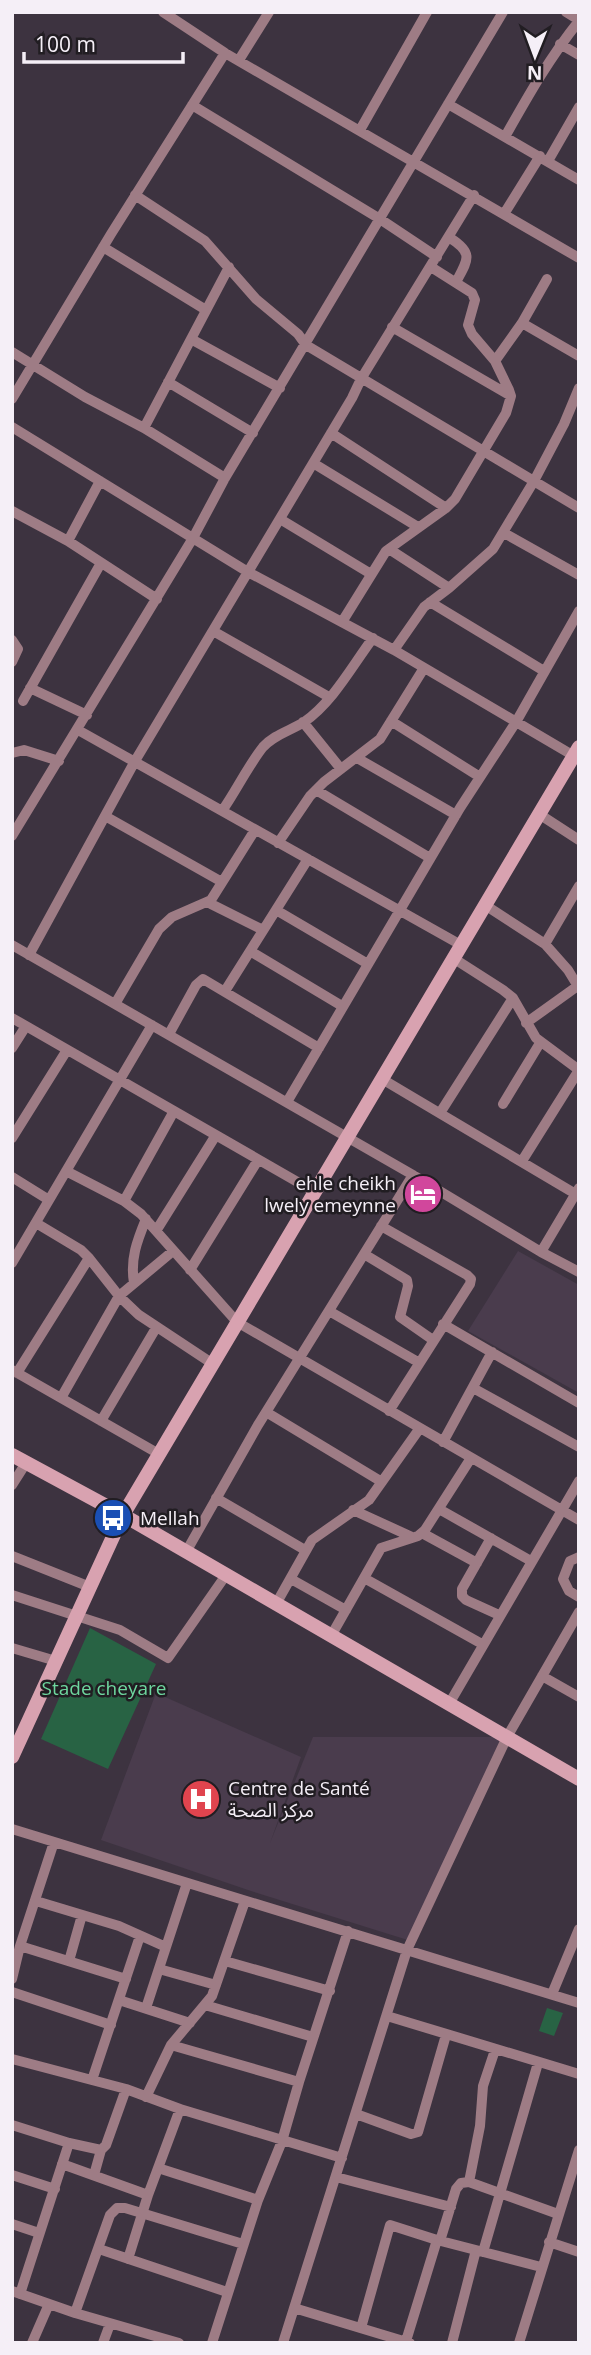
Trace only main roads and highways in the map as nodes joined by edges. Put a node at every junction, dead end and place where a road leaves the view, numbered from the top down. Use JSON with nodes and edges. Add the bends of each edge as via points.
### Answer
{"nodes":[{"id":1,"x":577,"y":754,"type":"edge"},
{"id":2,"x":12,"y":1455,"type":"edge"},
{"id":3,"x":123,"y":1515,"type":"junction"},
{"id":4,"x":12,"y":1757,"type":"edge"},
{"id":5,"x":579,"y":1779,"type":"edge"}],
"edges":[{"from":1,"to":3,"type":"main road"},
{"from":2,"to":3,"type":"main road"},
{"from":3,"to":4,"type":"main road"},
{"from":3,"to":5,"type":"main road"}]}
